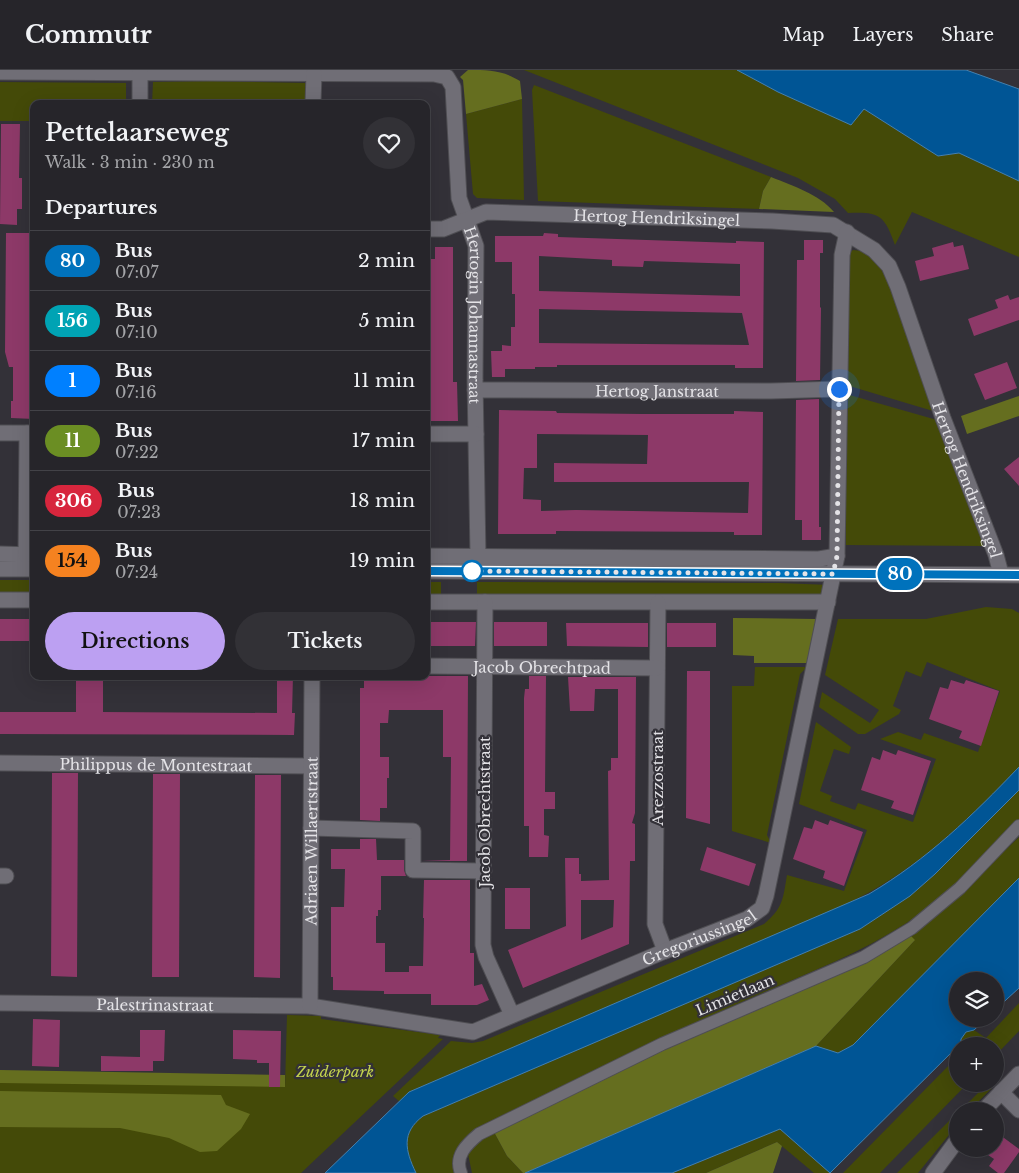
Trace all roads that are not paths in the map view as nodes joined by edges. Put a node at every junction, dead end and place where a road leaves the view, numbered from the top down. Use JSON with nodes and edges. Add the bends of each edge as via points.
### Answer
{"nodes":[{"id":1,"x":244,"y":71,"type":"edge"},
{"id":2,"x":0,"y":72,"type":"edge"},
{"id":3,"x":140,"y":72,"type":"junction"},
{"id":4,"x":314,"y":73,"type":"junction"},
{"id":5,"x":438,"y":74,"type":"edge"},
{"id":6,"x":140,"y":100,"type":"edge"},
{"id":7,"x":313,"y":100,"type":"edge"},
{"id":8,"x":467,"y":220,"type":"junction"},
{"id":9,"x":430,"y":230,"type":"edge"},
{"id":10,"x":847,"y":232,"type":"junction"},
{"id":11,"x":839,"y":389,"type":"junction"},
{"id":12,"x":475,"y":390,"type":"junction"},
{"id":13,"x":0,"y":433,"type":"edge"},
{"id":14,"x":30,"y":433,"type":"edge"},
{"id":15,"x":430,"y":434,"type":"edge"},
{"id":16,"x":476,"y":434,"type":"junction"},
{"id":17,"x":0,"y":554,"type":"edge"},
{"id":18,"x":30,"y":555,"type":"edge"},
{"id":19,"x":430,"y":556,"type":"edge"},
{"id":20,"x":478,"y":556,"type":"junction"},
{"id":21,"x":837,"y":556,"type":"junction"},
{"id":22,"x":0,"y":569,"type":"edge"},
{"id":23,"x":30,"y":569,"type":"edge"},
{"id":24,"x":430,"y":571,"type":"edge"},
{"id":25,"x":833,"y":574,"type":"junction"},
{"id":26,"x":1001,"y":574,"type":"junction"},
{"id":27,"x":1019,"y":575,"type":"edge"},
{"id":28,"x":0,"y":600,"type":"edge"},
{"id":29,"x":30,"y":600,"type":"edge"},
{"id":30,"x":430,"y":602,"type":"edge"},
{"id":31,"x":485,"y":602,"type":"junction"},
{"id":32,"x":828,"y":602,"type":"junction"},
{"id":33,"x":658,"y":603,"type":"junction"},
{"id":34,"x":430,"y":666,"type":"edge"},
{"id":35,"x":485,"y":667,"type":"junction"},
{"id":36,"x":657,"y":668,"type":"junction"},
{"id":37,"x":312,"y":680,"type":"edge"},
{"id":38,"x":0,"y":763,"type":"edge"},
{"id":39,"x":311,"y":766,"type":"junction"},
{"id":40,"x":1019,"y":826,"type":"edge"},
{"id":41,"x":311,"y":828,"type":"junction"},
{"id":42,"x":484,"y":871,"type":"junction"},
{"id":43,"x":664,"y":951,"type":"junction"},
{"id":44,"x":0,"y":1003,"type":"edge"},
{"id":45,"x":310,"y":1006,"type":"junction"},
{"id":46,"x":512,"y":1016,"type":"junction"},
{"id":47,"x":1019,"y":1074,"type":"edge"},
{"id":48,"x":1004,"y":1089,"type":"edge"},
{"id":49,"x":1001,"y":1092,"type":"joint"},
{"id":50,"x":992,"y":1102,"type":"edge"},
{"id":51,"x":1019,"y":1110,"type":"edge"},
{"id":52,"x":949,"y":1151,"type":"edge"},
{"id":53,"x":461,"y":1173,"type":"edge"},
{"id":54,"x":933,"y":1173,"type":"edge"}],
"edges":[{"from":1,"to":3,"type":"street"},
{"from":1,"to":4,"type":"street"},
{"from":2,"to":3,"type":"street"},
{"from":3,"to":6,"type":"street"},
{"from":4,"to":5,"type":"street"},
{"from":4,"to":7,"type":"street"},
{"from":5,"to":8,"type":"street","name":"Hertogin Johannastraat","via":[[453,88],[459,198]]},
{"from":8,"to":9,"type":"street","name":"Hertog Hendriksingel","via":[[443,229]]},
{"from":8,"to":10,"type":"street","name":"Hertog Hendriksingel","via":[[486,212],[772,221],[833,225]]},
{"from":8,"to":12,"type":"street","name":"Hertogin Johannastraat","via":[[476,246]]},
{"from":10,"to":11,"type":"street","via":[[842,256]]},
{"from":10,"to":26,"type":"street","name":"Hertog Hendriksingel","via":[[874,250],[889,266]]},
{"from":11,"to":12,"type":"street","name":"Hertog Janstraat"},
{"from":11,"to":21,"type":"street"},
{"from":12,"to":16,"type":"street","name":"Hertogin Johannastraat"},
{"from":13,"to":14,"type":"street"},
{"from":14,"to":18,"type":"street"},
{"from":15,"to":16,"type":"street"},
{"from":16,"to":20,"type":"street","name":"Hertogin Johannastraat"},
{"from":17,"to":18,"type":"street"},
{"from":19,"to":20,"type":"street"},
{"from":20,"to":21,"type":"street","via":[[819,559]]},
{"from":21,"to":25,"type":"street"},
{"from":22,"to":23,"type":"street"},
{"from":24,"to":25,"type":"street"},
{"from":25,"to":26,"type":"street"},
{"from":25,"to":32,"type":"street","name":"Gregoriussingel"},
{"from":26,"to":27,"type":"street"},
{"from":28,"to":29,"type":"street"},
{"from":30,"to":31,"type":"street"},
{"from":31,"to":33,"type":"street"},
{"from":31,"to":35,"type":"street","name":"Jacob Obrechtstraat"},
{"from":32,"to":33,"type":"street"},
{"from":32,"to":43,"type":"street","name":"Gregoriussingel","via":[[762,908],[747,919]]},
{"from":33,"to":36,"type":"street","name":"Arezzostraat"},
{"from":34,"to":35,"type":"street","name":"Jacob Obrechtpad"},
{"from":35,"to":36,"type":"street","name":"Jacob Obrechtpad"},
{"from":35,"to":42,"type":"street","name":"Jacob Obrechtstraat"},
{"from":36,"to":43,"type":"street","name":"Arezzostraat","via":[[655,924]]},
{"from":37,"to":39,"type":"street","name":"Adriaen Willaertstraat"},
{"from":38,"to":39,"type":"street","name":"Philippus de Montestraat"},
{"from":39,"to":41,"type":"street","name":"Adriaen Willaertstraat"},
{"from":40,"to":53,"type":"street","name":"Limietlaan","via":[[960,888],[912,928],[864,957],[662,1044],[479,1134],[466,1145],[459,1157]]},
{"from":41,"to":42,"type":"street","via":[[413,831],[413,870]]},
{"from":41,"to":45,"type":"street","name":"Adriaen Willaertstraat"},
{"from":42,"to":46,"type":"street","name":"Jacob Obrechtstraat","via":[[483,946]]},
{"from":43,"to":46,"type":"street","name":"Gregoriussingel"},
{"from":44,"to":45,"type":"street","name":"Palestrinastraat"},
{"from":45,"to":46,"type":"street","name":"Gregoriussingel","via":[[473,1032]]},
{"from":47,"to":48,"type":"street"},
{"from":49,"to":50,"type":"street"},
{"from":49,"to":51,"type":"street"},
{"from":52,"to":54,"type":"street"}]}
